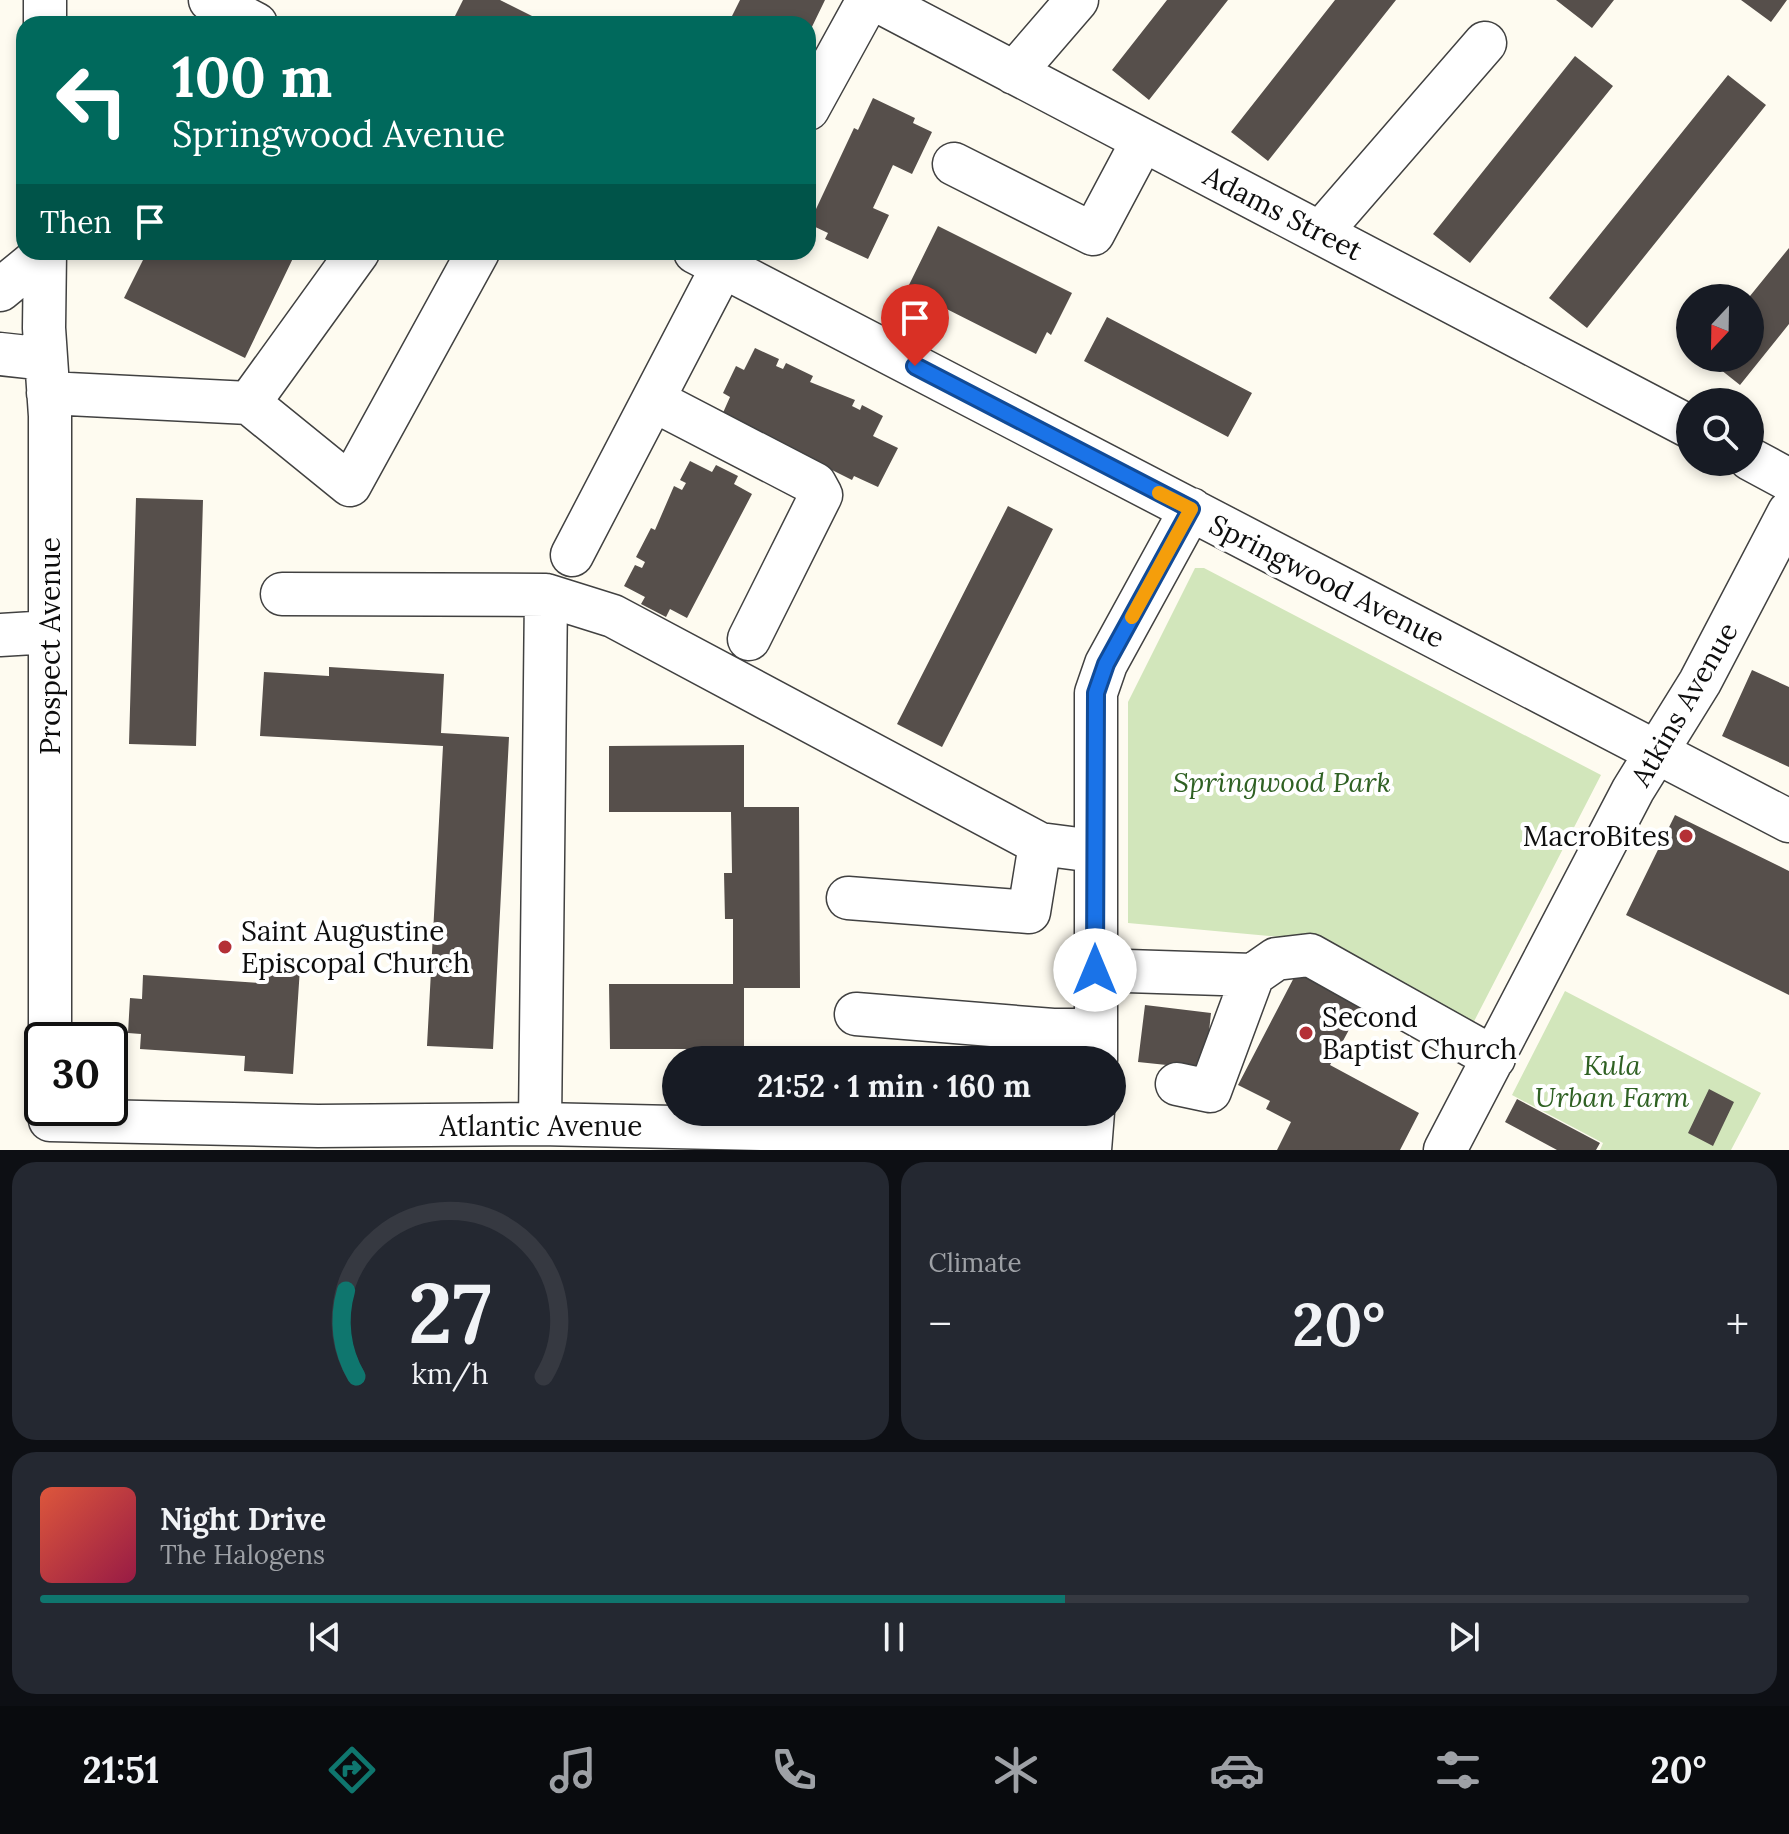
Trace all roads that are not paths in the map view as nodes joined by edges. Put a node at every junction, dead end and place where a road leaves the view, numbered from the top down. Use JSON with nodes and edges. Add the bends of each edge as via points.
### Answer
{"nodes":[{"id":1,"x":210,"y":0,"type":"edge"},
{"id":2,"x":868,"y":0,"type":"edge"},
{"id":3,"x":876,"y":0,"type":"edge"},
{"id":4,"x":1077,"y":0,"type":"edge"},
{"id":5,"x":241,"y":16,"type":"edge"},
{"id":6,"x":1485,"y":43,"type":"dead end"},
{"id":7,"x":1014,"y":73,"type":"junction"},
{"id":8,"x":816,"y":94,"type":"edge"},
{"id":9,"x":1143,"y":140,"type":"junction"},
{"id":10,"x":954,"y":164,"type":"dead end"},
{"id":11,"x":1321,"y":232,"type":"junction"},
{"id":12,"x":36,"y":260,"type":"edge"},
{"id":13,"x":45,"y":260,"type":"edge"},
{"id":14,"x":352,"y":260,"type":"edge"},
{"id":15,"x":474,"y":260,"type":"edge"},
{"id":16,"x":715,"y":260,"type":"edge"},
{"id":17,"x":722,"y":260,"type":"edge"},
{"id":18,"x":0,"y":290,"type":"edge"},
{"id":19,"x":0,"y":354,"type":"edge"},
{"id":20,"x":47,"y":376,"type":"junction"},
{"id":21,"x":655,"y":401,"type":"junction"},
{"id":22,"x":249,"y":403,"type":"junction"},
{"id":23,"x":1676,"y":420,"type":"edge"},
{"id":24,"x":1764,"y":467,"type":"edge"},
{"id":25,"x":1789,"y":480,"type":"edge"},
{"id":26,"x":1191,"y":509,"type":"junction"},
{"id":27,"x":1789,"y":512,"type":"edge"},
{"id":28,"x":572,"y":555,"type":"dead end"},
{"id":29,"x":282,"y":594,"type":"dead end"},
{"id":30,"x":546,"y":595,"type":"junction"},
{"id":31,"x":50,"y":632,"type":"junction"},
{"id":32,"x":0,"y":635,"type":"edge"},
{"id":33,"x":749,"y":639,"type":"dead end"},
{"id":34,"x":1657,"y":752,"type":"junction"},
{"id":35,"x":1789,"y":821,"type":"edge"},
{"id":36,"x":1040,"y":844,"type":"junction"},
{"id":37,"x":1094,"y":851,"type":"junction"},
{"id":38,"x":848,"y":898,"type":"dead end"},
{"id":39,"x":1095,"y":970,"type":"junction"},
{"id":40,"x":1253,"y":975,"type":"junction"},
{"id":41,"x":856,"y":1014,"type":"dead end"},
{"id":42,"x":50,"y":1022,"type":"edge"},
{"id":43,"x":1096,"y":1045,"type":"edge"},
{"id":44,"x":1494,"y":1058,"type":"junction"},
{"id":45,"x":1177,"y":1084,"type":"dead end"},
{"id":46,"x":540,"y":1124,"type":"junction"},
{"id":47,"x":50,"y":1126,"type":"edge"},
{"id":48,"x":1092,"y":1126,"type":"edge"},
{"id":49,"x":582,"y":1137,"type":"edge"},
{"id":50,"x":318,"y":1138,"type":"edge"},
{"id":51,"x":1079,"y":1150,"type":"edge"},
{"id":52,"x":1090,"y":1150,"type":"edge"},
{"id":53,"x":1445,"y":1150,"type":"edge"}],
"edges":[{"from":1,"to":5,"type":"street"},
{"from":2,"to":8,"type":"street"},
{"from":3,"to":7,"type":"street","name":"Adams Street"},
{"from":4,"to":7,"type":"street"},
{"from":6,"to":11,"type":"street"},
{"from":7,"to":9,"type":"street","name":"Adams Street"},
{"from":9,"to":10,"type":"street","via":[[1093,234]]},
{"from":9,"to":11,"type":"street","name":"Adams Street"},
{"from":11,"to":23,"type":"street","name":"Adams Street"},
{"from":12,"to":18,"type":"street"},
{"from":13,"to":20,"type":"street","name":"Prospect Avenue"},
{"from":14,"to":22,"type":"street"},
{"from":15,"to":22,"type":"street","via":[[350,485]]},
{"from":16,"to":21,"type":"street"},
{"from":17,"to":26,"type":"street","name":"Springwood Avenue"},
{"from":19,"to":20,"type":"street"},
{"from":20,"to":22,"type":"street"},
{"from":20,"to":31,"type":"street","name":"Prospect Avenue"},
{"from":21,"to":28,"type":"street"},
{"from":21,"to":33,"type":"street","via":[[815,484],[821,495]]},
{"from":24,"to":25,"type":"street"},
{"from":26,"to":34,"type":"street","name":"Springwood Avenue"},
{"from":26,"to":37,"type":"street","via":[[1106,664],[1096,693]]},
{"from":27,"to":34,"type":"street","name":"Atkins Avenue"},
{"from":29,"to":30,"type":"street"},
{"from":30,"to":36,"type":"street","via":[[664,639]]},
{"from":30,"to":46,"type":"street"},
{"from":31,"to":32,"type":"street"},
{"from":31,"to":42,"type":"street","name":"Prospect Avenue"},
{"from":34,"to":35,"type":"street","name":"Springwood Avenue"},
{"from":34,"to":44,"type":"street","name":"Atkins Avenue"},
{"from":36,"to":37,"type":"street"},
{"from":36,"to":38,"type":"street","via":[[1029,912]]},
{"from":37,"to":39,"type":"street"},
{"from":39,"to":40,"type":"street"},
{"from":39,"to":43,"type":"street"},
{"from":40,"to":44,"type":"street","via":[[1276,959],[1310,955]]},
{"from":40,"to":45,"type":"street","via":[[1210,1091]]},
{"from":41,"to":43,"type":"street","via":[[1053,1030]]},
{"from":44,"to":53,"type":"street","name":"Atkins Avenue"},
{"from":46,"to":49,"type":"street","name":"Atlantic Avenue"},
{"from":46,"to":50,"type":"street","name":"Atlantic Avenue"},
{"from":47,"to":50,"type":"street","name":"Atlantic Avenue"},
{"from":48,"to":52,"type":"street"},
{"from":49,"to":51,"type":"street","name":"Atlantic Avenue","via":[[982,1134],[1038,1139]]}]}
